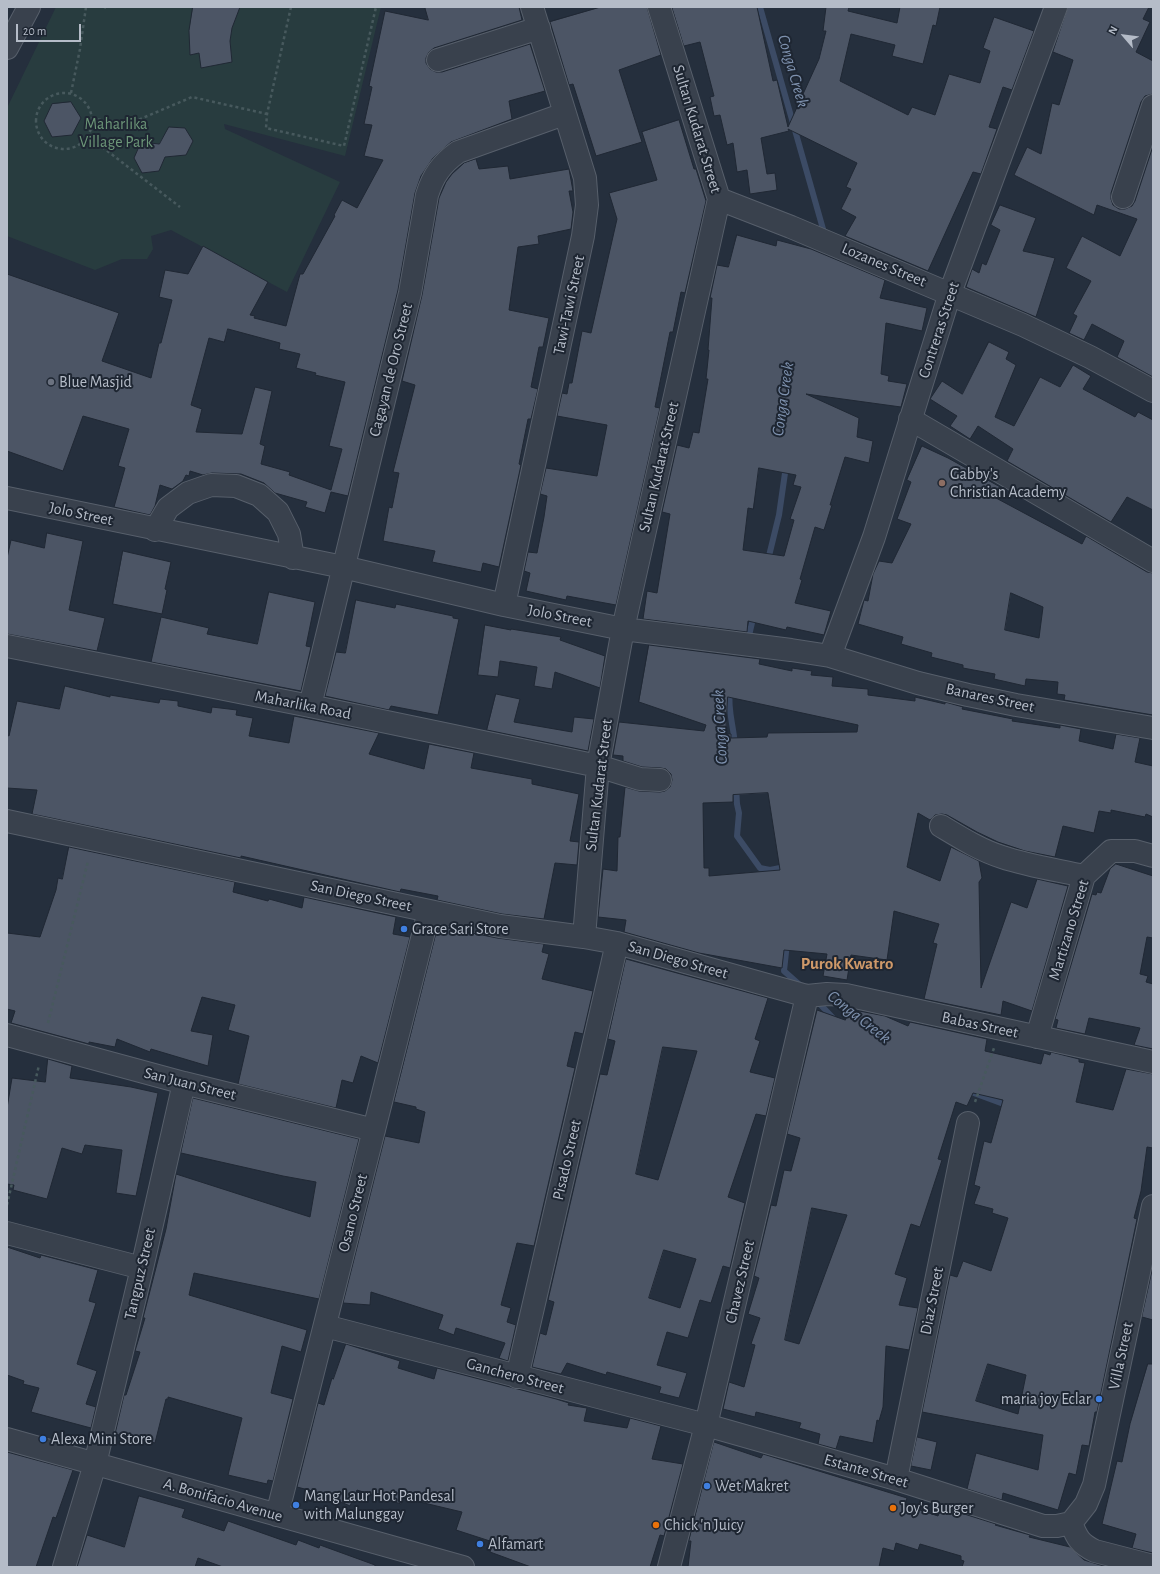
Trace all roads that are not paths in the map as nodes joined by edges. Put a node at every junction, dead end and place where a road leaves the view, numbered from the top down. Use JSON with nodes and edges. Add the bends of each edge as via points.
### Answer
{"nodes":[{"id":1,"x":29,"y":7,"type":"edge"},
{"id":2,"x":532,"y":7,"type":"edge"},
{"id":3,"x":659,"y":7,"type":"edge"},
{"id":4,"x":1056,"y":7,"type":"edge"},
{"id":5,"x":538,"y":28,"type":"junction"},
{"id":6,"x":7,"y":48,"type":"edge"},
{"id":7,"x":438,"y":60,"type":"dead end"},
{"id":8,"x":1153,"y":106,"type":"edge"},
{"id":9,"x":564,"y":114,"type":"junction"},
{"id":10,"x":1123,"y":197,"type":"dead end"},
{"id":11,"x":719,"y":199,"type":"junction"},
{"id":12,"x":950,"y":293,"type":"junction"},
{"id":13,"x":1153,"y":391,"type":"edge"},
{"id":14,"x":910,"y":419,"type":"junction"},
{"id":15,"x":7,"y":498,"type":"edge"},
{"id":16,"x":155,"y":530,"type":"junction"},
{"id":17,"x":293,"y":558,"type":"junction"},
{"id":18,"x":1153,"y":561,"type":"edge"},
{"id":19,"x":343,"y":567,"type":"junction"},
{"id":20,"x":504,"y":605,"type":"junction"},
{"id":21,"x":623,"y":629,"type":"junction"},
{"id":22,"x":7,"y":646,"type":"edge"},
{"id":23,"x":830,"y":656,"type":"junction"},
{"id":24,"x":310,"y":706,"type":"junction"},
{"id":25,"x":1153,"y":728,"type":"edge"},
{"id":26,"x":598,"y":766,"type":"junction"},
{"id":27,"x":660,"y":780,"type":"dead end"},
{"id":28,"x":7,"y":821,"type":"edge"},
{"id":29,"x":942,"y":826,"type":"dead end"},
{"id":30,"x":1153,"y":856,"type":"edge"},
{"id":31,"x":1084,"y":876,"type":"junction"},
{"id":32,"x":429,"y":911,"type":"junction"},
{"id":33,"x":584,"y":937,"type":"junction"},
{"id":34,"x":617,"y":943,"type":"junction"},
{"id":35,"x":813,"y":996,"type":"junction"},
{"id":36,"x":7,"y":1035,"type":"edge"},
{"id":37,"x":1037,"y":1037,"type":"junction"},
{"id":38,"x":1153,"y":1062,"type":"edge"},
{"id":39,"x":184,"y":1083,"type":"junction"},
{"id":40,"x":971,"y":1113,"type":"road end"},
{"id":41,"x":374,"y":1130,"type":"junction"},
{"id":42,"x":1153,"y":1206,"type":"edge"},
{"id":43,"x":7,"y":1233,"type":"edge"},
{"id":44,"x":142,"y":1268,"type":"junction"},
{"id":45,"x":325,"y":1326,"type":"junction"},
{"id":46,"x":517,"y":1377,"type":"junction"},
{"id":47,"x":706,"y":1425,"type":"junction"},
{"id":48,"x":7,"y":1439,"type":"edge"},
{"id":49,"x":95,"y":1464,"type":"junction"},
{"id":50,"x":896,"y":1479,"type":"junction"},
{"id":51,"x":277,"y":1515,"type":"junction"},
{"id":52,"x":1071,"y":1523,"type":"junction"},
{"id":53,"x":1153,"y":1566,"type":"edge"},
{"id":54,"x":64,"y":1567,"type":"edge"},
{"id":55,"x":463,"y":1567,"type":"edge"},
{"id":56,"x":669,"y":1567,"type":"edge"}],
"edges":[{"from":1,"to":6,"type":"street"},
{"from":2,"to":5,"type":"street","name":"Tawi-Tawi Street"},
{"from":3,"to":11,"type":"street","name":"Sultan Kudarat Street"},
{"from":4,"to":12,"type":"street","name":"Contreras Street"},
{"from":5,"to":7,"type":"street"},
{"from":5,"to":9,"type":"street","name":"Tawi-Tawi Street"},
{"from":8,"to":10,"type":"street"},
{"from":9,"to":19,"type":"street","name":"Cagayan de Oro Street","via":[[458,152],[447,160],[431,182],[410,293]]},
{"from":9,"to":20,"type":"street","name":"Tawi-Tawi Street","via":[[585,178],[587,205],[583,236]]},
{"from":11,"to":12,"type":"street","name":"Lozanes Street"},
{"from":11,"to":21,"type":"street","name":"Sultan Kudarat Street"},
{"from":12,"to":13,"type":"street","name":"Lozanes Street","via":[[1077,351]]},
{"from":12,"to":14,"type":"street","name":"Contreras Street"},
{"from":14,"to":18,"type":"street"},
{"from":14,"to":23,"type":"street","name":"Contreras Street","via":[[870,551]]},
{"from":15,"to":16,"type":"street","name":"Jolo Street"},
{"from":16,"to":17,"type":"street","name":"Jolo Street"},
{"from":16,"to":17,"type":"street","via":[[168,508],[188,493],[211,485],[236,486],[259,495],[278,512],[289,534]]},
{"from":17,"to":19,"type":"street","name":"Jolo Street"},
{"from":19,"to":20,"type":"street","name":"Jolo Street"},
{"from":19,"to":24,"type":"street","name":"Cagayan de Oro Street"},
{"from":20,"to":21,"type":"street","name":"Jolo Street"},
{"from":21,"to":23,"type":"street","name":"Jolo Street"},
{"from":21,"to":26,"type":"street","name":"Sultan Kudarat Street"},
{"from":22,"to":24,"type":"street","name":"Maharlika Road"},
{"from":23,"to":25,"type":"street","name":"Banares Street","via":[[918,683],[968,695]]},
{"from":24,"to":26,"type":"street","name":"Maharlika Road"},
{"from":26,"to":27,"type":"street","name":"Maharlika Road","via":[[640,779]]},
{"from":26,"to":33,"type":"street","name":"Sultan Kudarat Street"},
{"from":28,"to":32,"type":"street","name":"San Diego Street"},
{"from":29,"to":31,"type":"street","via":[[968,843],[1001,857]]},
{"from":30,"to":31,"type":"street","name":"Martizano Street","via":[[1135,851],[1111,851]]},
{"from":31,"to":37,"type":"street","name":"Martizano Street"},
{"from":32,"to":33,"type":"street","name":"San Diego Street","via":[[500,926]]},
{"from":32,"to":41,"type":"street","name":"Osano Street"},
{"from":33,"to":34,"type":"street","name":"San Diego Street"},
{"from":34,"to":35,"type":"street","name":"San Diego Street"},
{"from":34,"to":46,"type":"street","name":"Pisado Street"},
{"from":35,"to":37,"type":"street","name":"Babas Street","via":[[846,995]]},
{"from":35,"to":47,"type":"street","name":"Chavez Street"},
{"from":36,"to":39,"type":"street","name":"San Juan Street"},
{"from":37,"to":38,"type":"street","name":"Babas Street"},
{"from":39,"to":41,"type":"street","name":"San Juan Street"},
{"from":39,"to":44,"type":"street","name":"Tangpuz Street"},
{"from":40,"to":50,"type":"street","name":"Diaz Street"},
{"from":41,"to":45,"type":"street","name":"Osano Street"},
{"from":42,"to":52,"type":"street","name":"Villa Street","via":[[1094,1485],[1086,1504]]},
{"from":43,"to":44,"type":"street"},
{"from":44,"to":49,"type":"street","name":"Tangpuz Street"},
{"from":45,"to":46,"type":"street","name":"Ganchero Street"},
{"from":45,"to":51,"type":"street","name":"Osano Street"},
{"from":46,"to":47,"type":"street","name":"Ganchero Street"},
{"from":47,"to":50,"type":"street","name":"Estante Street"},
{"from":47,"to":56,"type":"street","name":"Chavez Street"},
{"from":48,"to":49,"type":"street","name":"A. Bonifacio Avenue"},
{"from":49,"to":51,"type":"street","name":"A. Bonifacio Avenue"},
{"from":49,"to":54,"type":"street","name":"Tangpuz Street"},
{"from":50,"to":52,"type":"street","name":"Estante Street","via":[[1043,1526]]},
{"from":51,"to":55,"type":"street","name":"A. Bonifacio Avenue"},
{"from":52,"to":53,"type":"street","via":[[1077,1538],[1087,1547]]}]}
